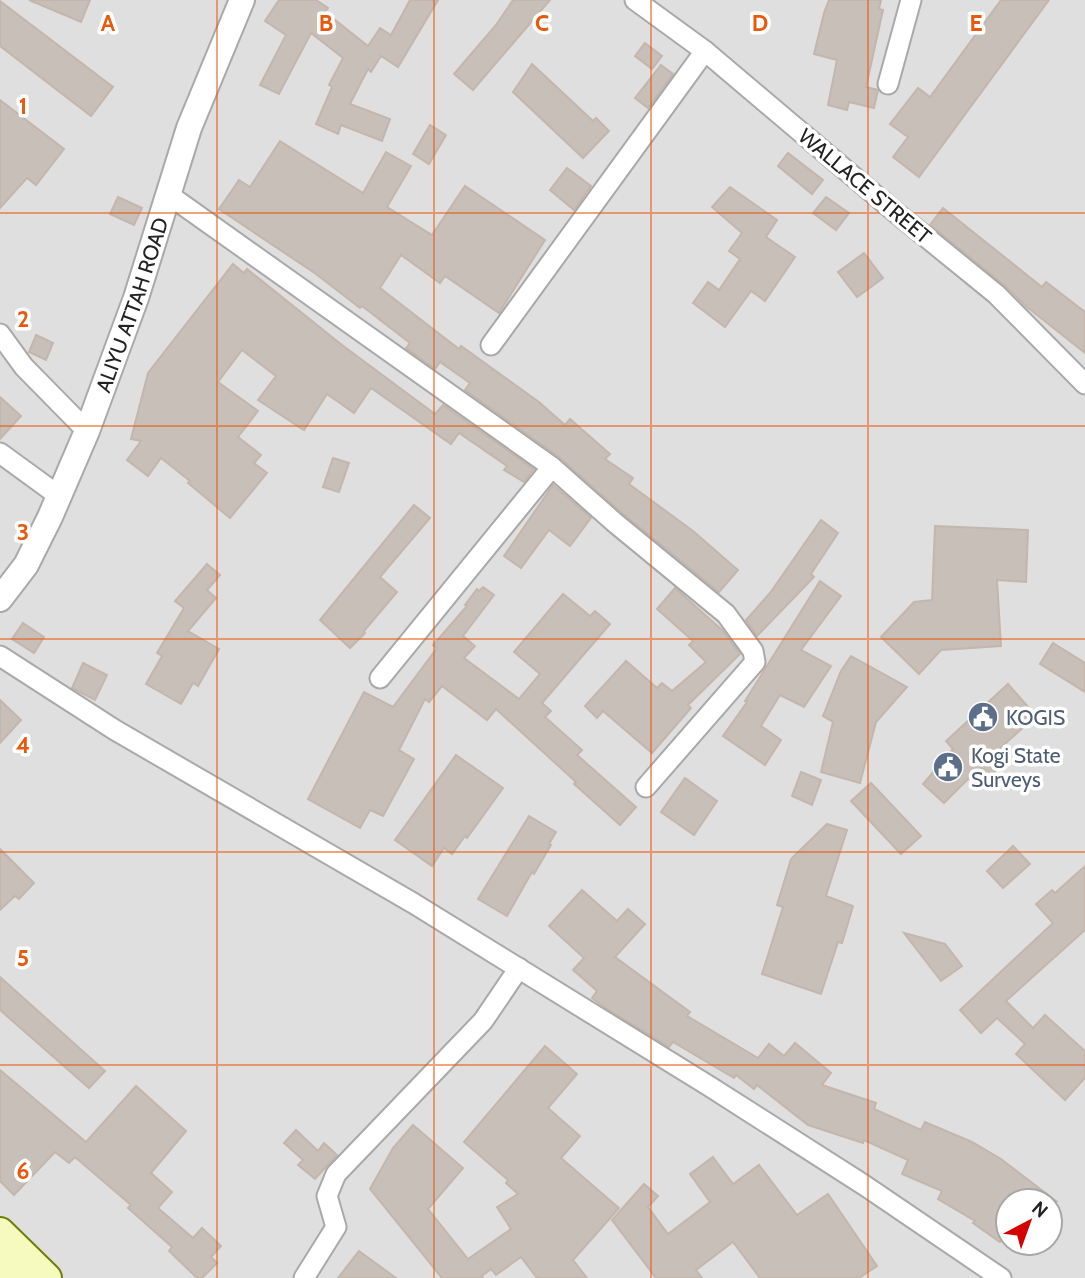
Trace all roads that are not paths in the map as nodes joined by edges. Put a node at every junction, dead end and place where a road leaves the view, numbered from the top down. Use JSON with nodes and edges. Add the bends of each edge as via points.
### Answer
{"nodes":[{"id":1,"x":242,"y":0,"type":"edge"},
{"id":2,"x":635,"y":0,"type":"edge"},
{"id":3,"x":911,"y":0,"type":"edge"},
{"id":4,"x":705,"y":51,"type":"junction"},
{"id":5,"x":888,"y":84,"type":"dead end"},
{"id":6,"x":169,"y":195,"type":"junction"},
{"id":7,"x":0,"y":334,"type":"edge"},
{"id":8,"x":491,"y":345,"type":"dead end"},
{"id":9,"x":1085,"y":384,"type":"edge"},
{"id":10,"x":87,"y":431,"type":"junction"},
{"id":11,"x":0,"y":453,"type":"edge"},
{"id":12,"x":552,"y":467,"type":"junction"},
{"id":13,"x":59,"y":496,"type":"junction"},
{"id":14,"x":0,"y":599,"type":"edge"},
{"id":15,"x":0,"y":656,"type":"edge"},
{"id":16,"x":380,"y":678,"type":"dead end"},
{"id":17,"x":646,"y":787,"type":"dead end"},
{"id":18,"x":519,"y":968,"type":"junction"},
{"id":19,"x":0,"y":1231,"type":"edge"},
{"id":20,"x":0,"y":1263,"type":"edge"},
{"id":21,"x":15,"y":1278,"type":"edge"},
{"id":22,"x":47,"y":1278,"type":"edge"},
{"id":23,"x":304,"y":1278,"type":"edge"},
{"id":24,"x":1001,"y":1278,"type":"edge"}],
"edges":[{"from":1,"to":6,"type":"street","name":"ALIYU ATTAH ROAD","via":[[189,128]]},
{"from":2,"to":4,"type":"street","name":"WALLACE STREET"},
{"from":3,"to":5,"type":"street"},
{"from":4,"to":8,"type":"street"},
{"from":4,"to":9,"type":"street","name":"WALLACE STREET","via":[[996,294]]},
{"from":6,"to":10,"type":"street","name":"ALIYU ATTAH ROAD"},
{"from":6,"to":12,"type":"street"},
{"from":7,"to":10,"type":"street","via":[[24,368]]},
{"from":10,"to":13,"type":"street","name":"ALIYU ATTAH ROAD"},
{"from":11,"to":13,"type":"street"},
{"from":12,"to":16,"type":"street"},
{"from":12,"to":17,"type":"street","via":[[726,614],[753,651],[755,662]]},
{"from":13,"to":14,"type":"street","name":"ALIYU ATTAH ROAD","via":[[26,565]]},
{"from":15,"to":18,"type":"street","via":[[115,730]]},
{"from":18,"to":23,"type":"street","via":[[484,1021],[336,1174],[327,1196],[336,1227]]},
{"from":18,"to":24,"type":"street","via":[[732,1100]]},
{"from":19,"to":22,"type":"main road"},
{"from":20,"to":21,"type":"main road"}]}
